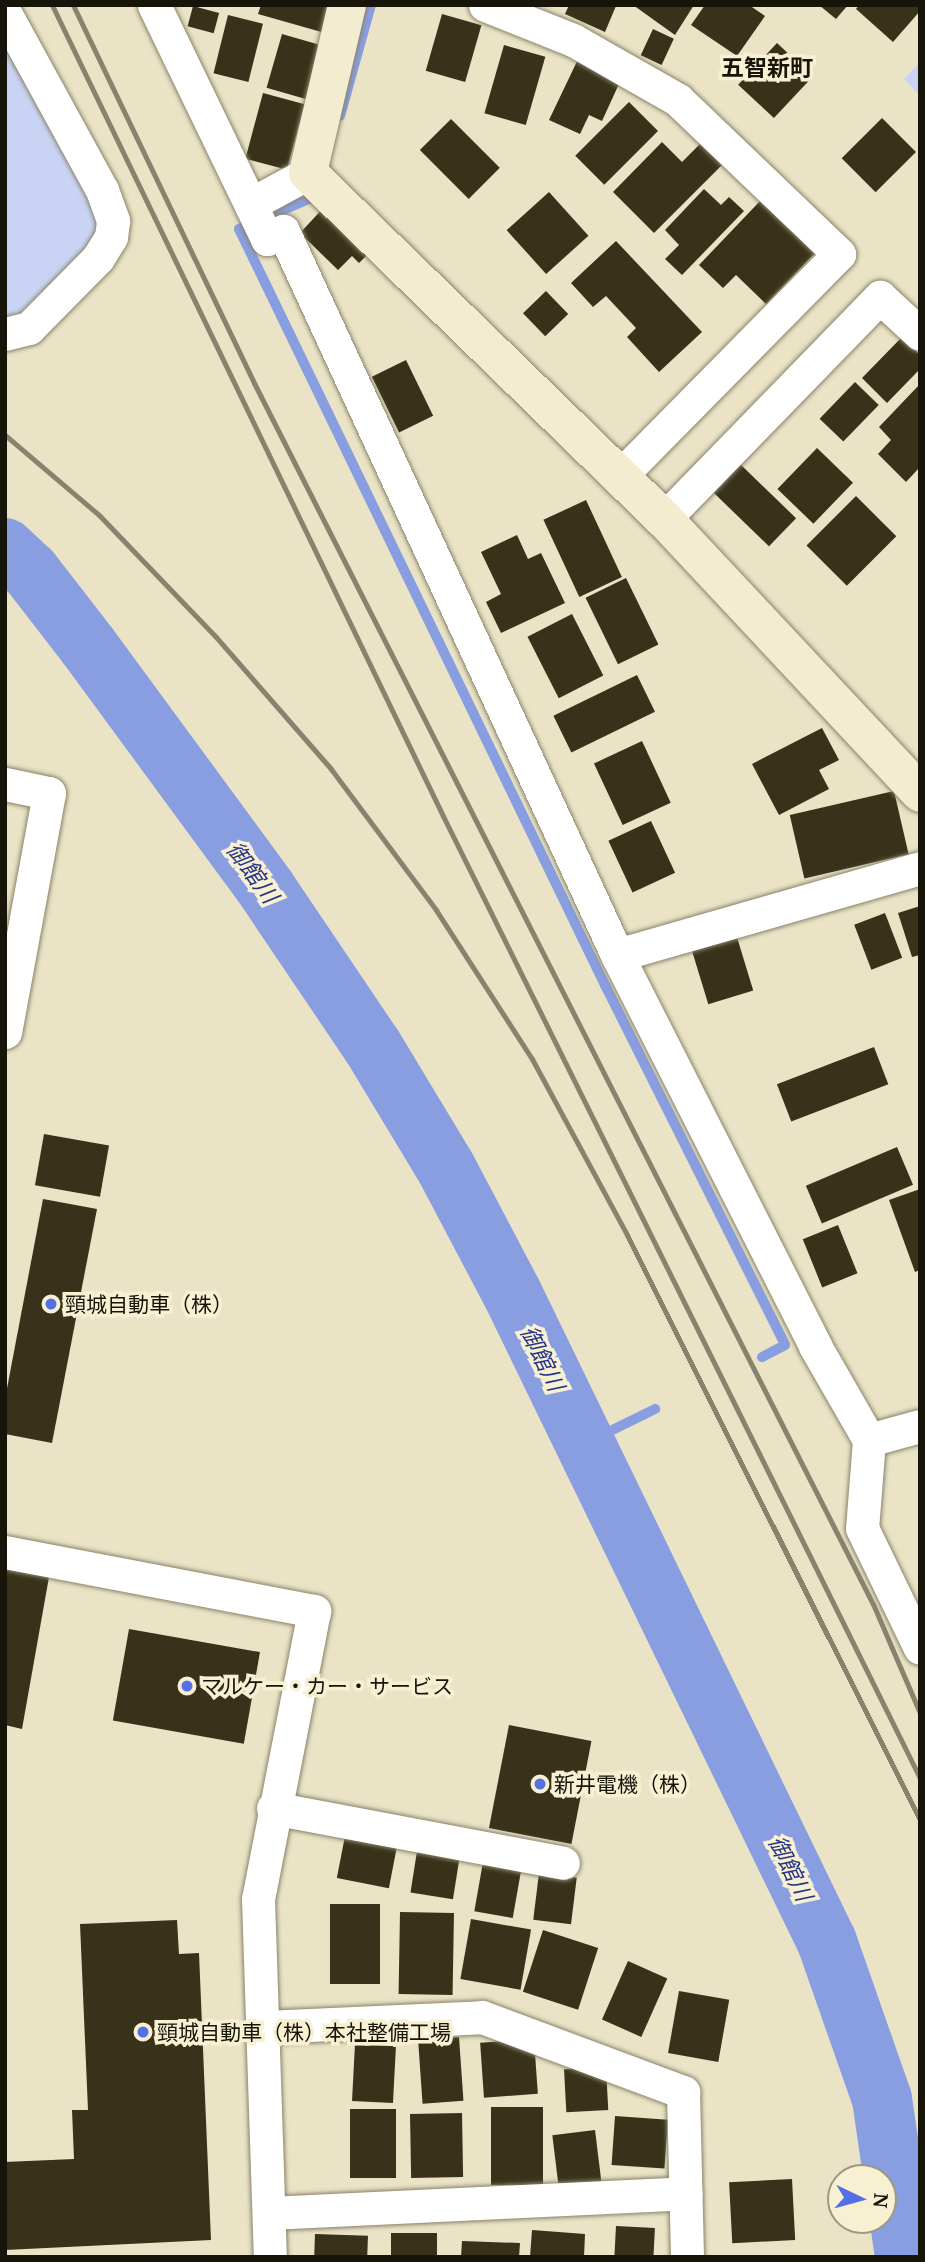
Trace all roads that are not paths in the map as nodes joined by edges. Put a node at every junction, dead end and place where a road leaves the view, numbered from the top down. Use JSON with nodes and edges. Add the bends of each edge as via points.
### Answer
{"nodes":[{"id":1,"x":153,"y":5,"type":"edge"},
{"id":2,"x":347,"y":5,"type":"edge"},
{"id":3,"x":485,"y":5,"type":"edge"},
{"id":4,"x":5,"y":12,"type":"edge"},
{"id":5,"x":308,"y":173,"type":"junction"},
{"id":6,"x":251,"y":204,"type":"junction"},
{"id":7,"x":5,"y":334,"type":"edge"},
{"id":8,"x":920,"y":334,"type":"edge"},
{"id":9,"x":620,"y":476,"type":"junction"},
{"id":10,"x":664,"y":519,"type":"junction"},
{"id":11,"x":5,"y":784,"type":"edge"},
{"id":12,"x":920,"y":793,"type":"edge"},
{"id":13,"x":920,"y":868,"type":"edge"},
{"id":14,"x":617,"y":955,"type":"junction"},
{"id":15,"x":5,"y":1032,"type":"edge"},
{"id":16,"x":920,"y":1426,"type":"edge"},
{"id":17,"x":869,"y":1440,"type":"junction"},
{"id":18,"x":5,"y":1552,"type":"edge"},
{"id":19,"x":920,"y":1648,"type":"edge"},
{"id":20,"x":273,"y":1808,"type":"junction"},
{"id":21,"x":564,"y":1863,"type":"dead end"},
{"id":22,"x":265,"y":2027,"type":"junction"},
{"id":23,"x":686,"y":2193,"type":"junction"},
{"id":24,"x":269,"y":2214,"type":"junction"},
{"id":25,"x":270,"y":2257,"type":"edge"},
{"id":26,"x":687,"y":2257,"type":"edge"}],
"edges":[{"from":1,"to":6,"type":"street"},
{"from":2,"to":5,"type":"street"},
{"from":3,"to":9,"type":"street","via":[[573,40],[678,100],[839,254]]},
{"from":4,"to":7,"type":"street","via":[[103,190],[113,221],[111,237],[98,258],[29,328]]},
{"from":5,"to":6,"type":"street"},
{"from":5,"to":9,"type":"street"},
{"from":6,"to":14,"type":"street","via":[[267,239],[283,231]]},
{"from":8,"to":10,"type":"street","via":[[880,297]]},
{"from":9,"to":10,"type":"street"},
{"from":10,"to":12,"type":"street"},
{"from":11,"to":15,"type":"street","via":[[49,793]]},
{"from":13,"to":14,"type":"street"},
{"from":14,"to":17,"type":"street","via":[[815,1346]]},
{"from":16,"to":17,"type":"street"},
{"from":17,"to":19,"type":"street","via":[[862,1528]]},
{"from":18,"to":20,"type":"street","via":[[314,1611]]},
{"from":20,"to":21,"type":"street"},
{"from":20,"to":22,"type":"street","via":[[258,1899]]},
{"from":22,"to":23,"type":"street","via":[[482,2017],[683,2092]]},
{"from":22,"to":24,"type":"street"},
{"from":23,"to":24,"type":"street"},
{"from":23,"to":26,"type":"street"},
{"from":24,"to":25,"type":"street"}]}
